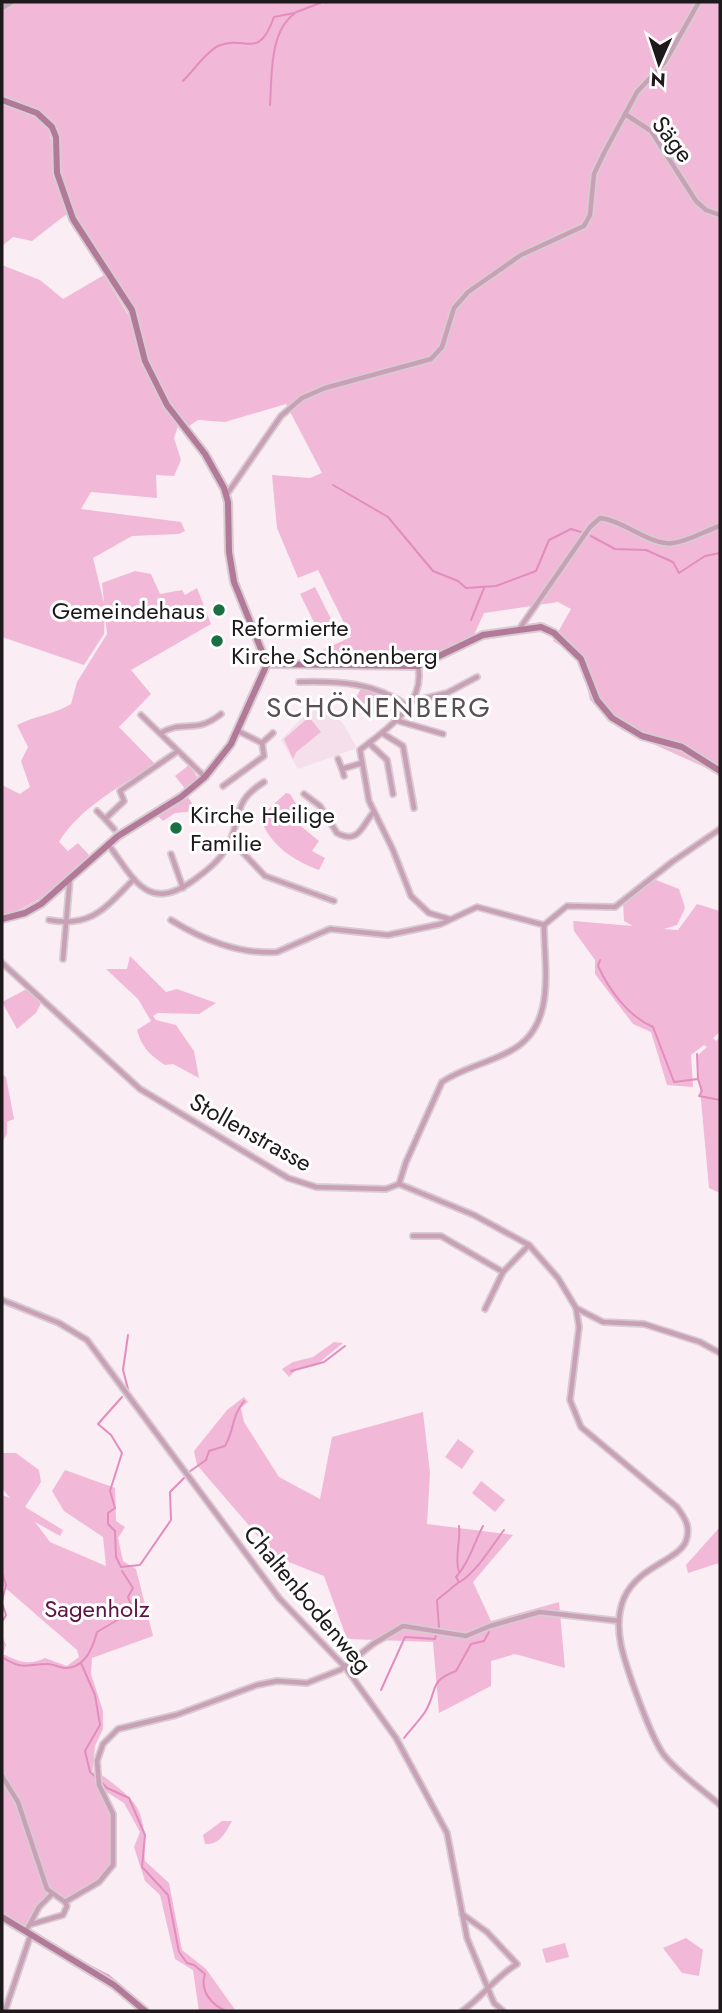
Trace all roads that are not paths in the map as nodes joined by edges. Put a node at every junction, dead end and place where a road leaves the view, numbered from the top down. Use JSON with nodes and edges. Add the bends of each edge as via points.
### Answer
{"nodes":[{"id":1,"x":12,"y":2,"type":"edge"},
{"id":2,"x":699,"y":2,"type":"edge"},
{"id":3,"x":2,"y":8,"type":"edge"},
{"id":4,"x":2,"y":100,"type":"edge"},
{"id":5,"x":625,"y":114,"type":"junction"},
{"id":6,"x":720,"y":215,"type":"edge"},
{"id":7,"x":227,"y":494,"type":"junction"},
{"id":8,"x":720,"y":526,"type":"edge"},
{"id":9,"x":520,"y":628,"type":"junction"},
{"id":10,"x":267,"y":664,"type":"junction"},
{"id":11,"x":418,"y":666,"type":"junction"},
{"id":12,"x":477,"y":677,"type":"dead end"},
{"id":13,"x":299,"y":682,"type":"dead end"},
{"id":14,"x":414,"y":701,"type":"junction"},
{"id":15,"x":409,"y":707,"type":"junction"},
{"id":16,"x":221,"y":714,"type":"dead end"},
{"id":17,"x":141,"y":715,"type":"dead end"},
{"id":18,"x":396,"y":720,"type":"junction"},
{"id":19,"x":237,"y":731,"type":"junction"},
{"id":20,"x":160,"y":733,"type":"junction"},
{"id":21,"x":273,"y":733,"type":"dead end"},
{"id":22,"x":382,"y":733,"type":"junction"},
{"id":23,"x":443,"y":734,"type":"dead end"},
{"id":24,"x":262,"y":743,"type":"junction"},
{"id":25,"x":369,"y":743,"type":"junction"},
{"id":26,"x":178,"y":751,"type":"junction"},
{"id":27,"x":338,"y":759,"type":"dead end"},
{"id":28,"x":362,"y":764,"type":"junction"},
{"id":29,"x":342,"y":769,"type":"junction"},
{"id":30,"x":720,"y":771,"type":"edge"},
{"id":31,"x":344,"y":776,"type":"dead end"},
{"id":32,"x":205,"y":777,"type":"junction"},
{"id":33,"x":264,"y":782,"type":"dead end"},
{"id":34,"x":223,"y":786,"type":"dead end"},
{"id":35,"x":304,"y":794,"type":"dead end"},
{"id":36,"x":393,"y":794,"type":"dead end"},
{"id":37,"x":414,"y":808,"type":"dead end"},
{"id":38,"x":97,"y":811,"type":"dead end"},
{"id":39,"x":373,"y":813,"type":"junction"},
{"id":40,"x":105,"y":819,"type":"junction"},
{"id":41,"x":114,"y":829,"type":"dead end"},
{"id":42,"x":720,"y":829,"type":"edge"},
{"id":43,"x":231,"y":840,"type":"junction"},
{"id":44,"x":108,"y":844,"type":"junction"},
{"id":45,"x":170,"y":854,"type":"dead end"},
{"id":46,"x":70,"y":877,"type":"junction"},
{"id":47,"x":134,"y":879,"type":"junction"},
{"id":48,"x":183,"y":888,"type":"junction"},
{"id":49,"x":334,"y":901,"type":"dead end"},
{"id":50,"x":2,"y":919,"type":"edge"},
{"id":51,"x":49,"y":920,"type":"dead end"},
{"id":52,"x":171,"y":920,"type":"dead end"},
{"id":53,"x":451,"y":920,"type":"junction"},
{"id":54,"x":66,"y":923,"type":"junction"},
{"id":55,"x":544,"y":925,"type":"junction"},
{"id":56,"x":63,"y":960,"type":"dead end"},
{"id":57,"x":2,"y":963,"type":"edge"},
{"id":58,"x":400,"y":1184,"type":"junction"},
{"id":59,"x":413,"y":1236,"type":"dead end"},
{"id":60,"x":529,"y":1245,"type":"junction"},
{"id":61,"x":503,"y":1272,"type":"junction"},
{"id":62,"x":2,"y":1300,"type":"edge"},
{"id":63,"x":576,"y":1308,"type":"junction"},
{"id":64,"x":485,"y":1309,"type":"dead end"},
{"id":65,"x":720,"y":1353,"type":"edge"},
{"id":66,"x":619,"y":1621,"type":"junction"},
{"id":67,"x":345,"y":1667,"type":"junction"},
{"id":68,"x":2,"y":1776,"type":"edge"},
{"id":69,"x":720,"y":1805,"type":"edge"},
{"id":70,"x":52,"y":1894,"type":"junction"},
{"id":71,"x":65,"y":1902,"type":"junction"},
{"id":72,"x":460,"y":1912,"type":"junction"},
{"id":73,"x":2,"y":1917,"type":"edge"},
{"id":74,"x":32,"y":1924,"type":"junction"},
{"id":75,"x":28,"y":1933,"type":"junction"},
{"id":76,"x":488,"y":1991,"type":"junction"},
{"id":77,"x":5,"y":2011,"type":"edge"},
{"id":78,"x":145,"y":2011,"type":"edge"},
{"id":79,"x":462,"y":2011,"type":"edge"},
{"id":80,"x":503,"y":2011,"type":"edge"}],
"edges":[{"from":1,"to":3,"type":"street"},
{"from":2,"to":5,"type":"street","via":[[665,62],[642,86]]},
{"from":4,"to":7,"type":"street","via":[[37,113],[52,127],[57,173],[71,214],[132,310],[149,372],[167,405],[204,453]]},
{"from":5,"to":6,"type":"street","name":"Säge","via":[[650,131],[696,201]]},
{"from":5,"to":7,"type":"street","via":[[594,174],[590,215],[584,226],[522,255],[468,292],[454,307],[442,347],[431,359],[325,388],[292,405]]},
{"from":7,"to":10,"type":"street","via":[[234,582]]},
{"from":8,"to":9,"type":"street","via":[[663,543],[600,518]]},
{"from":9,"to":11,"type":"street","via":[[483,635]]},
{"from":9,"to":30,"type":"street","via":[[545,628],[569,646],[587,669],[601,706],[618,723],[642,736],[682,747]]},
{"from":10,"to":11,"type":"street"},
{"from":10,"to":19,"type":"street"},
{"from":11,"to":14,"type":"street"},
{"from":12,"to":14,"type":"street","via":[[447,693]]},
{"from":13,"to":15,"type":"street","via":[[359,684]]},
{"from":14,"to":15,"type":"street"},
{"from":15,"to":18,"type":"street"},
{"from":16,"to":20,"type":"street","via":[[204,727],[171,727]]},
{"from":17,"to":20,"type":"street"},
{"from":18,"to":22,"type":"street"},
{"from":18,"to":23,"type":"street"},
{"from":19,"to":24,"type":"street"},
{"from":19,"to":32,"type":"street"},
{"from":20,"to":26,"type":"street"},
{"from":21,"to":24,"type":"street"},
{"from":22,"to":25,"type":"street"},
{"from":22,"to":37,"type":"street","via":[[403,746]]},
{"from":24,"to":34,"type":"street","via":[[264,755],[259,761]]},
{"from":25,"to":28,"type":"street","via":[[360,750]]},
{"from":25,"to":36,"type":"street","via":[[387,760]]},
{"from":26,"to":32,"type":"street"},
{"from":26,"to":40,"type":"street","via":[[120,791],[124,801]]},
{"from":27,"to":29,"type":"street"},
{"from":28,"to":29,"type":"street"},
{"from":28,"to":39,"type":"street"},
{"from":29,"to":31,"type":"street"},
{"from":32,"to":44,"type":"street"},
{"from":33,"to":43,"type":"street","via":[[242,801]]},
{"from":35,"to":39,"type":"street","via":[[314,798],[343,836],[363,831]]},
{"from":38,"to":40,"type":"street"},
{"from":39,"to":53,"type":"street","via":[[411,896],[429,913]]},
{"from":40,"to":41,"type":"street"},
{"from":42,"to":55,"type":"street","via":[[615,907],[566,906]]},
{"from":43,"to":48,"type":"street","via":[[211,868]]},
{"from":43,"to":49,"type":"street","via":[[265,876]]},
{"from":44,"to":46,"type":"street"},
{"from":44,"to":47,"type":"street"},
{"from":45,"to":48,"type":"street"},
{"from":46,"to":50,"type":"street","via":[[32,909]]},
{"from":46,"to":54,"type":"street"},
{"from":47,"to":48,"type":"street","via":[[155,895]]},
{"from":47,"to":54,"type":"street","via":[[90,918]]},
{"from":51,"to":54,"type":"street"},
{"from":52,"to":53,"type":"street","via":[[240,950],[267,953],[330,929],[388,935]]},
{"from":53,"to":55,"type":"street","via":[[485,907]]},
{"from":54,"to":56,"type":"street"},
{"from":55,"to":58,"type":"street","via":[[542,1016],[514,1049],[442,1082]]},
{"from":57,"to":58,"type":"street","name":"Stollenstrasse","via":[[141,1088],[288,1178],[316,1187],[386,1189]]},
{"from":58,"to":60,"type":"street","via":[[474,1215]]},
{"from":59,"to":61,"type":"street","via":[[441,1237]]},
{"from":60,"to":61,"type":"street"},
{"from":60,"to":63,"type":"street","via":[[558,1278]]},
{"from":61,"to":64,"type":"street"},
{"from":62,"to":67,"type":"street","name":"Chaltenbodenweg","via":[[87,1340],[279,1598]]},
{"from":63,"to":65,"type":"street","via":[[603,1322],[644,1324]]},
{"from":63,"to":66,"type":"street","via":[[579,1327],[570,1400],[574,1414],[596,1441],[677,1507],[688,1531],[677,1552],[634,1582],[624,1597]]},
{"from":66,"to":67,"type":"street","via":[[540,1612],[467,1636],[403,1626]]},
{"from":66,"to":69,"type":"street","via":[[621,1645],[659,1747]]},
{"from":67,"to":71,"type":"street","via":[[307,1684],[277,1681],[257,1685],[176,1715],[118,1728],[108,1736],[98,1754],[98,1779],[113,1814],[113,1865],[99,1882]]},
{"from":67,"to":72,"type":"street","name":"Chaltenbodenweg","via":[[396,1738],[447,1833]]},
{"from":68,"to":70,"type":"street","via":[[18,1802]]},
{"from":70,"to":71,"type":"street"},
{"from":70,"to":74,"type":"street","via":[[39,1907]]},
{"from":71,"to":74,"type":"street","via":[[62,1915]]},
{"from":72,"to":76,"type":"street","name":"Chaltenbodenweg"},
{"from":72,"to":76,"type":"street","via":[[517,1964],[503,1972]]},
{"from":73,"to":75,"type":"street"},
{"from":74,"to":75,"type":"street"},
{"from":75,"to":77,"type":"street"},
{"from":75,"to":78,"type":"street","via":[[114,1985]]},
{"from":76,"to":79,"type":"street"},
{"from":76,"to":80,"type":"street","name":"Chaltenbodenweg"}]}
